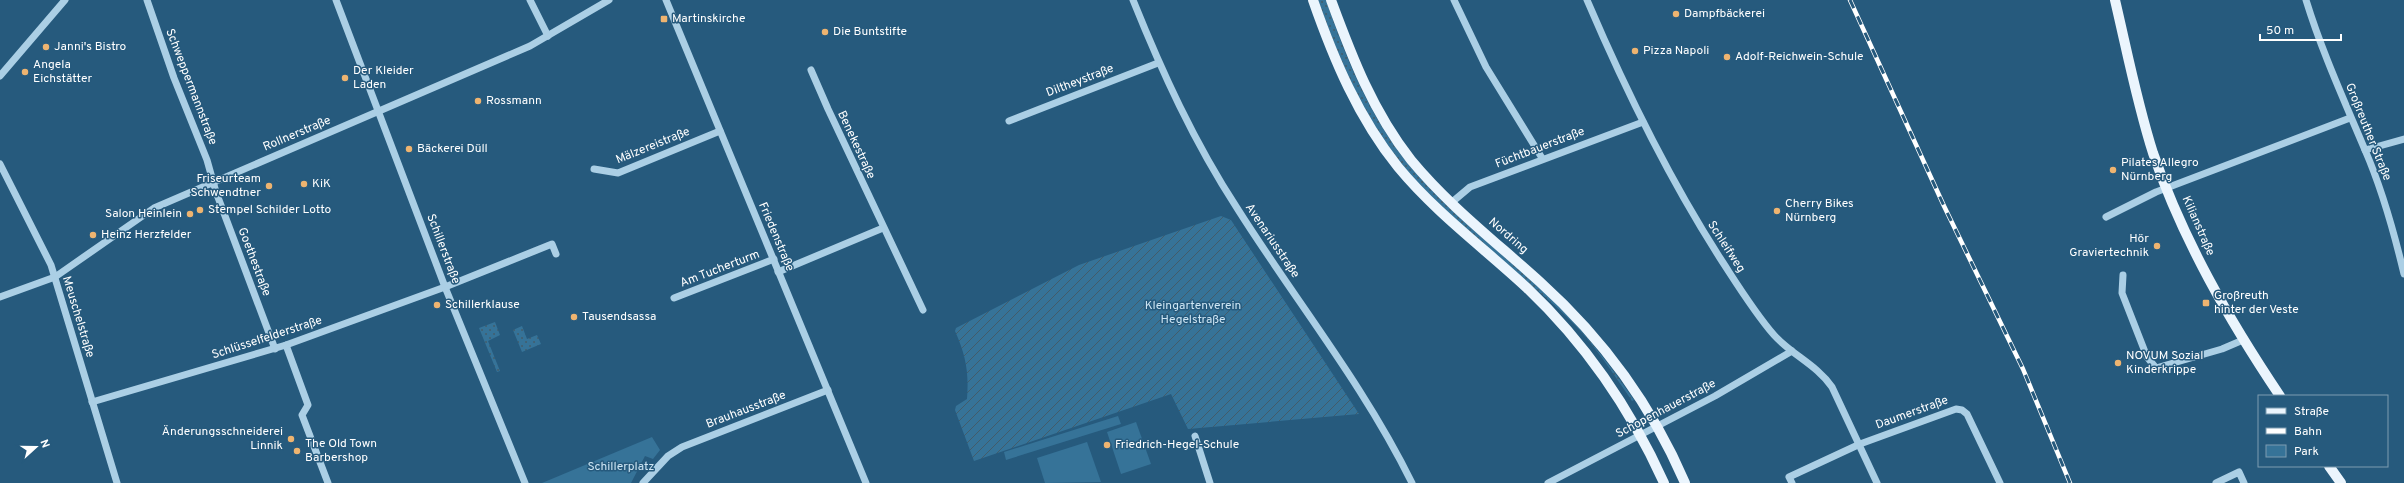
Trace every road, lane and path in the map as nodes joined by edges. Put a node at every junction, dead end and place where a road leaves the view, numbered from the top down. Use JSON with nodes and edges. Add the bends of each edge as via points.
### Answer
{"nodes":[{"id":1,"x":65,"y":0,"type":"edge"},
{"id":2,"x":147,"y":0,"type":"edge"},
{"id":3,"x":336,"y":0,"type":"edge"},
{"id":4,"x":530,"y":0,"type":"edge"},
{"id":5,"x":609,"y":0,"type":"edge"},
{"id":6,"x":666,"y":0,"type":"edge"},
{"id":7,"x":1133,"y":0,"type":"edge"},
{"id":8,"x":1313,"y":0,"type":"edge"},
{"id":9,"x":1331,"y":0,"type":"edge"},
{"id":10,"x":1454,"y":0,"type":"edge"},
{"id":11,"x":1587,"y":0,"type":"edge"},
{"id":12,"x":2115,"y":0,"type":"edge"},
{"id":13,"x":2306,"y":0,"type":"edge"},
{"id":14,"x":548,"y":36,"type":"junction"},
{"id":15,"x":1158,"y":63,"type":"junction"},
{"id":16,"x":812,"y":70,"type":"dead end"},
{"id":17,"x":0,"y":76,"type":"edge"},
{"id":18,"x":379,"y":111,"type":"junction"},
{"id":19,"x":2350,"y":118,"type":"junction"},
{"id":20,"x":1009,"y":121,"type":"dead end"},
{"id":21,"x":1643,"y":122,"type":"junction"},
{"id":22,"x":720,"y":131,"type":"junction"},
{"id":23,"x":2404,"y":139,"type":"edge"},
{"id":24,"x":2365,"y":150,"type":"junction"},
{"id":25,"x":1542,"y":158,"type":"junction"},
{"id":26,"x":0,"y":164,"type":"edge"},
{"id":27,"x":594,"y":169,"type":"dead end"},
{"id":28,"x":212,"y":182,"type":"junction"},
{"id":29,"x":2167,"y":189,"type":"junction"},
{"id":30,"x":1451,"y":203,"type":"junction"},
{"id":31,"x":2106,"y":217,"type":"dead end"},
{"id":32,"x":883,"y":228,"type":"junction"},
{"id":33,"x":556,"y":254,"type":"dead end"},
{"id":34,"x":774,"y":259,"type":"junction"},
{"id":35,"x":778,"y":272,"type":"junction"},
{"id":36,"x":2404,"y":274,"type":"edge"},
{"id":37,"x":2123,"y":275,"type":"dead end"},
{"id":38,"x":55,"y":277,"type":"junction"},
{"id":39,"x":445,"y":287,"type":"junction"},
{"id":40,"x":0,"y":297,"type":"edge"},
{"id":41,"x":674,"y":298,"type":"dead end"},
{"id":42,"x":922,"y":310,"type":"dead end"},
{"id":43,"x":2243,"y":340,"type":"junction"},
{"id":44,"x":286,"y":345,"type":"junction"},
{"id":45,"x":275,"y":349,"type":"junction"},
{"id":46,"x":1792,"y":351,"type":"junction"},
{"id":47,"x":828,"y":390,"type":"junction"},
{"id":48,"x":2279,"y":395,"type":"edge"},
{"id":49,"x":92,"y":402,"type":"junction"},
{"id":50,"x":1658,"y":427,"type":"junction"},
{"id":51,"x":1195,"y":436,"type":"dead end"},
{"id":52,"x":1640,"y":436,"type":"junction"},
{"id":53,"x":1860,"y":444,"type":"junction"},
{"id":54,"x":2330,"y":467,"type":"edge"},
{"id":55,"x":117,"y":483,"type":"edge"},
{"id":56,"x":328,"y":483,"type":"edge"},
{"id":57,"x":525,"y":483,"type":"edge"},
{"id":58,"x":643,"y":483,"type":"edge"},
{"id":59,"x":866,"y":483,"type":"edge"},
{"id":60,"x":1210,"y":483,"type":"edge"},
{"id":61,"x":1412,"y":483,"type":"edge"},
{"id":62,"x":1548,"y":483,"type":"edge"},
{"id":63,"x":1664,"y":483,"type":"edge"},
{"id":64,"x":1685,"y":483,"type":"edge"},
{"id":65,"x":1792,"y":483,"type":"edge"},
{"id":66,"x":1877,"y":483,"type":"edge"},
{"id":67,"x":2000,"y":483,"type":"edge"},
{"id":68,"x":2216,"y":483,"type":"edge"},
{"id":69,"x":2244,"y":483,"type":"edge"},
{"id":70,"x":2341,"y":483,"type":"edge"}],
"edges":[{"from":1,"to":17,"type":"street"},
{"from":2,"to":28,"type":"street","name":"Schweppermannstraße","via":[[174,78],[207,160]]},
{"from":3,"to":18,"type":"street","name":"Schillerstraße"},
{"from":4,"to":14,"type":"street"},
{"from":5,"to":14,"type":"street","name":"Rollnerstraße"},
{"from":6,"to":22,"type":"street","name":"Friedenstraße"},
{"from":7,"to":15,"type":"street","name":"Avenariusstraße"},
{"from":8,"to":52,"type":"main road","via":[[1348,89],[1380,143],[1426,198],[1526,287],[1567,330],[1604,377]]},
{"from":9,"to":30,"type":"main road","name":"Nordring","via":[[1358,72],[1385,122],[1411,159]]},
{"from":10,"to":25,"type":"street","via":[[1486,67]]},
{"from":11,"to":21,"type":"street","name":"Schleifweg"},
{"from":12,"to":29,"type":"main road","name":"Kilianstraße","via":[[2142,116]]},
{"from":13,"to":19,"type":"street","name":"Großreuther Straße"},
{"from":14,"to":18,"type":"street","name":"Rollnerstraße"},
{"from":15,"to":20,"type":"street","name":"Diltheystraße"},
{"from":15,"to":61,"type":"street","name":"Avenariusstraße","via":[[1212,169],[1375,415]]},
{"from":16,"to":32,"type":"street","name":"Benekestraße"},
{"from":18,"to":28,"type":"street","name":"Rollnerstraße"},
{"from":18,"to":39,"type":"street","name":"Schillerstraße"},
{"from":19,"to":24,"type":"street","name":"Großreuther Straße"},
{"from":19,"to":29,"type":"street"},
{"from":21,"to":25,"type":"street","name":"Füchtbauerstraße"},
{"from":21,"to":46,"type":"street","name":"Schleifweg","via":[[1694,218],[1775,335]]},
{"from":22,"to":27,"type":"street","name":"Mälzereistraße","via":[[618,173]]},
{"from":22,"to":34,"type":"street","name":"Friedenstraße"},
{"from":23,"to":24,"type":"street"},
{"from":24,"to":36,"type":"street","name":"Großreuther Straße","via":[[2388,213]]},
{"from":25,"to":30,"type":"street","name":"Füchtbauerstraße","via":[[1470,187]]},
{"from":26,"to":38,"type":"street","name":"Meuschelstraße"},
{"from":28,"to":38,"type":"street","name":"Rollnerstraße","via":[[148,211]]},
{"from":28,"to":45,"type":"street","name":"Goethestraße"},
{"from":29,"to":31,"type":"street"},
{"from":29,"to":43,"type":"main road","name":"Kilianstraße","via":[[2202,268]]},
{"from":30,"to":50,"type":"main road","name":"Nordring","via":[[1580,320],[1629,382]]},
{"from":32,"to":35,"type":"street"},
{"from":32,"to":42,"type":"street","name":"Benekestraße"},
{"from":33,"to":39,"type":"street","name":"Schlüsselfelderstraße","via":[[552,244]]},
{"from":34,"to":35,"type":"street","name":"Friedenstraße"},
{"from":34,"to":41,"type":"street","name":"Am Tucherturm"},
{"from":35,"to":47,"type":"street","name":"Friedenstraße"},
{"from":37,"to":43,"type":"street","via":[[2122,293],[2147,357],[2156,368],[2195,358]]},
{"from":38,"to":40,"type":"street","name":"Rollnerstraße"},
{"from":38,"to":49,"type":"street","name":"Meuschelstraße"},
{"from":39,"to":44,"type":"street","name":"Schlüsselfelderstraße"},
{"from":39,"to":57,"type":"street","name":"Schillerstraße"},
{"from":43,"to":48,"type":"main road","name":"Kilianstraße"},
{"from":44,"to":45,"type":"street","name":"Schlüsselfelderstraße"},
{"from":44,"to":56,"type":"street","via":[[308,405],[302,415]]},
{"from":45,"to":49,"type":"street","name":"Schlüsselfelderstraße"},
{"from":46,"to":50,"type":"street","name":"Schopenhauerstraße"},
{"from":46,"to":53,"type":"street","name":"Schleifweg","via":[[1813,365],[1826,378]]},
{"from":47,"to":58,"type":"street","name":"Brauhausstraße","via":[[673,452]]},
{"from":47,"to":59,"type":"street","name":"Friedenstraße"},
{"from":49,"to":55,"type":"street","name":"Meuschelstraße"},
{"from":50,"to":52,"type":"street","name":"Schopenhauerstraße"},
{"from":50,"to":64,"type":"main road","name":"Nordring"},
{"from":51,"to":60,"type":"street"},
{"from":52,"to":62,"type":"street","name":"Schopenhauerstraße"},
{"from":52,"to":63,"type":"main road"},
{"from":53,"to":65,"type":"street","via":[[1789,477]]},
{"from":53,"to":66,"type":"street","name":"Schleifweg"},
{"from":53,"to":67,"type":"street","name":"Daumerstraße","via":[[1956,409],[1962,410],[1967,414]]},
{"from":54,"to":70,"type":"main road"},
{"from":68,"to":69,"type":"street","via":[[2239,472]]}]}
